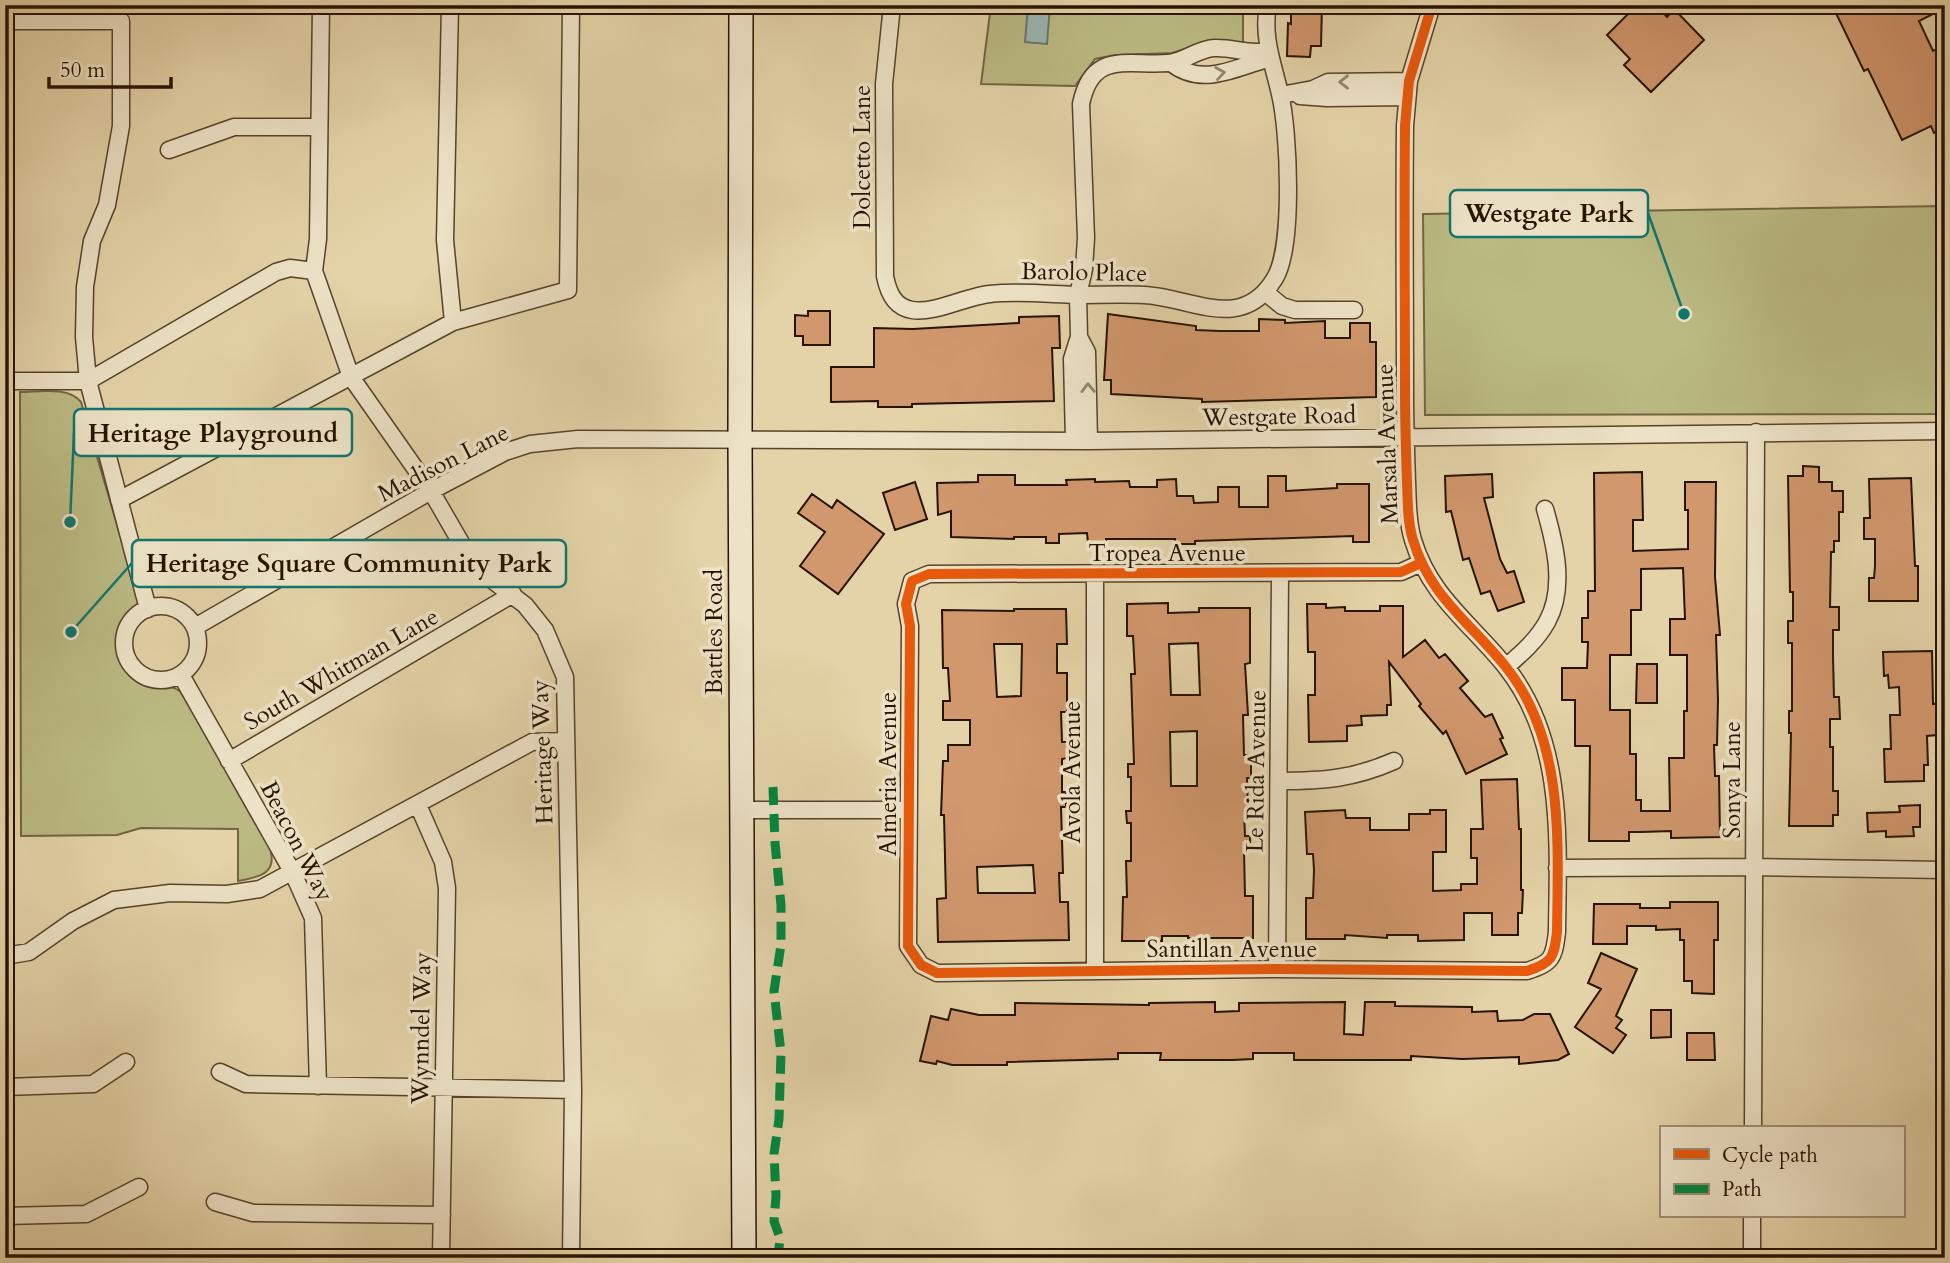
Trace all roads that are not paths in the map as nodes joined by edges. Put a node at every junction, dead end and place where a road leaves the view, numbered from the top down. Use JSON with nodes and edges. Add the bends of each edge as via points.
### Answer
{"nodes":[{"id":1,"x":321,"y":5,"type":"edge"},
{"id":2,"x":450,"y":5,"type":"edge"},
{"id":3,"x":571,"y":5,"type":"edge"},
{"id":4,"x":741,"y":5,"type":"edge"},
{"id":5,"x":892,"y":5,"type":"edge"},
{"id":6,"x":1268,"y":5,"type":"edge"},
{"id":7,"x":1432,"y":5,"type":"edge"},
{"id":8,"x":5,"y":22,"type":"edge"},
{"id":9,"x":1269,"y":55,"type":"junction"},
{"id":10,"x":1171,"y":63,"type":"junction"},
{"id":11,"x":1408,"y":90,"type":"junction"},
{"id":12,"x":1280,"y":95,"type":"junction"},
{"id":13,"x":319,"y":127,"type":"junction"},
{"id":14,"x":169,"y":150,"type":"dead end"},
{"id":15,"x":314,"y":271,"type":"junction"},
{"id":16,"x":1265,"y":292,"type":"junction"},
{"id":17,"x":1078,"y":295,"type":"junction"},
{"id":18,"x":899,"y":305,"type":"joint"},
{"id":19,"x":1354,"y":310,"type":"dead end"},
{"id":20,"x":453,"y":322,"type":"junction"},
{"id":21,"x":351,"y":377,"type":"junction"},
{"id":22,"x":5,"y":381,"type":"edge"},
{"id":23,"x":88,"y":381,"type":"junction"},
{"id":24,"x":1945,"y":431,"type":"edge"},
{"id":25,"x":1756,"y":432,"type":"junction"},
{"id":26,"x":1405,"y":437,"type":"junction"},
{"id":27,"x":740,"y":439,"type":"junction"},
{"id":28,"x":1082,"y":441,"type":"junction"},
{"id":29,"x":431,"y":491,"type":"junction"},
{"id":30,"x":119,"y":500,"type":"junction"},
{"id":31,"x":1545,"y":509,"type":"dead end"},
{"id":32,"x":1421,"y":563,"type":"junction"},
{"id":33,"x":1280,"y":573,"type":"junction"},
{"id":34,"x":1095,"y":574,"type":"junction"},
{"id":35,"x":912,"y":581,"type":"joint"},
{"id":36,"x":513,"y":594,"type":"junction"},
{"id":37,"x":148,"y":609,"type":"junction"},
{"id":38,"x":195,"y":627,"type":"junction"},
{"id":39,"x":1506,"y":667,"type":"junction"},
{"id":40,"x":181,"y":675,"type":"junction"},
{"id":41,"x":566,"y":741,"type":"junction"},
{"id":42,"x":229,"y":761,"type":"junction"},
{"id":43,"x":1394,"y":761,"type":"dead end"},
{"id":44,"x":1279,"y":781,"type":"junction"},
{"id":45,"x":418,"y":805,"type":"junction"},
{"id":46,"x":741,"y":810,"type":"junction"},
{"id":47,"x":909,"y":810,"type":"junction"},
{"id":48,"x":1754,"y":867,"type":"junction"},
{"id":49,"x":1558,"y":868,"type":"junction"},
{"id":50,"x":1945,"y":870,"type":"edge"},
{"id":51,"x":293,"y":873,"type":"junction"},
{"id":52,"x":5,"y":956,"type":"edge"},
{"id":53,"x":920,"y":965,"type":"joint"},
{"id":54,"x":1544,"y":965,"type":"joint"},
{"id":55,"x":1277,"y":969,"type":"junction"},
{"id":56,"x":1095,"y":970,"type":"junction"},
{"id":57,"x":126,"y":1062,"type":"dead end"},
{"id":58,"x":220,"y":1072,"type":"dead end"},
{"id":59,"x":318,"y":1086,"type":"junction"},
{"id":60,"x":5,"y":1087,"type":"edge"},
{"id":61,"x":443,"y":1089,"type":"junction"},
{"id":62,"x":573,"y":1090,"type":"junction"},
{"id":63,"x":1753,"y":1126,"type":"edge"},
{"id":64,"x":139,"y":1187,"type":"dead end"},
{"id":65,"x":215,"y":1202,"type":"dead end"},
{"id":66,"x":442,"y":1215,"type":"junction"},
{"id":67,"x":5,"y":1216,"type":"edge"},
{"id":68,"x":1752,"y":1218,"type":"edge"},
{"id":69,"x":441,"y":1258,"type":"edge"},
{"id":70,"x":571,"y":1258,"type":"edge"},
{"id":71,"x":744,"y":1258,"type":"edge"},
{"id":72,"x":1752,"y":1258,"type":"edge"}],
"edges":[{"from":1,"to":13,"type":"street","name":"Heritage Way"},
{"from":2,"to":20,"type":"street","via":[[444,240]]},
{"from":3,"to":20,"type":"street","via":[[568,290]]},
{"from":4,"to":27,"type":"street","name":"Battles Road"},
{"from":5,"to":18,"type":"street","name":"Dolcetto Lane","via":[[884,84],[885,276],[892,299]]},
{"from":6,"to":9,"type":"street"},
{"from":7,"to":11,"type":"street","name":"Marsala Avenue"},
{"from":8,"to":23,"type":"street","via":[[121,21],[121,126],[107,205],[92,241],[85,287]]},
{"from":9,"to":10,"type":"street","via":[[1212,48]]},
{"from":10,"to":9,"type":"street","one_way":true,"via":[[1188,73],[1204,75],[1228,73]]},
{"from":9,"to":12,"type":"street"},
{"from":10,"to":17,"type":"street","via":[[1110,65],[1098,70],[1084,89],[1086,239]]},
{"from":11,"to":12,"type":"street","via":[[1327,98]]},
{"from":11,"to":26,"type":"street","name":"Marsala Avenue"},
{"from":12,"to":16,"type":"street","via":[[1287,237],[1282,263]]},
{"from":13,"to":14,"type":"street","via":[[234,127]]},
{"from":13,"to":15,"type":"street","name":"Heritage Way"},
{"from":15,"to":21,"type":"street","name":"Heritage Way"},
{"from":15,"to":23,"type":"street","via":[[290,268],[276,272]]},
{"from":16,"to":17,"type":"street","name":"Barolo Place","via":[[1230,308],[1208,309],[1148,295]]},
{"from":16,"to":19,"type":"street","via":[[1282,306],[1296,310]]},
{"from":17,"to":18,"type":"street","name":"Barolo Place","via":[[991,294],[927,310]]},
{"from":17,"to":28,"type":"street","via":[[1079,337],[1072,359]]},
{"from":20,"to":21,"type":"street"},
{"from":21,"to":29,"type":"street","name":"Heritage Way"},
{"from":21,"to":30,"type":"street"},
{"from":22,"to":23,"type":"street"},
{"from":23,"to":30,"type":"street"},
{"from":24,"to":25,"type":"street","name":"Westgate Road"},
{"from":25,"to":26,"type":"street","name":"Westgate Road"},
{"from":25,"to":48,"type":"street","name":"Sonya Lane"},
{"from":26,"to":28,"type":"street","name":"Westgate Road"},
{"from":26,"to":32,"type":"street","name":"Marsala Avenue","via":[[1408,510]]},
{"from":27,"to":28,"type":"street","name":"Westgate Road"},
{"from":27,"to":29,"type":"street","name":"Madison Lane","via":[[578,439],[530,444]]},
{"from":27,"to":46,"type":"street","name":"Battles Road"},
{"from":29,"to":36,"type":"street","name":"Heritage Way","via":[[475,567]]},
{"from":29,"to":38,"type":"street","name":"Madison Lane"},
{"from":30,"to":37,"type":"street"},
{"from":31,"to":39,"type":"street","via":[[1554,542],[1558,589],[1548,621]]},
{"from":32,"to":33,"type":"street","name":"Tropea Avenue","via":[[1401,572]]},
{"from":32,"to":39,"type":"street","name":"Marsala Avenue","via":[[1461,621]]},
{"from":33,"to":34,"type":"street","name":"Tropea Avenue"},
{"from":33,"to":44,"type":"street","name":"Le Rida Avenue"},
{"from":34,"to":35,"type":"street","name":"Tropea Avenue","via":[[929,574]]},
{"from":34,"to":56,"type":"street","name":"Avola Avenue"},
{"from":35,"to":47,"type":"street","name":"Almeria Avenue","via":[[906,604],[910,626]]},
{"from":36,"to":41,"type":"street","name":"Heritage Way","via":[[545,630],[565,677]]},
{"from":36,"to":42,"type":"street","name":"South Whitman Lane"},
{"from":37,"to":38,"type":"street","via":[[166,606],[178,610]]},
{"from":37,"to":40,"type":"street","via":[[133,619],[127,630],[124,642],[131,665],[151,679],[163,681]]},
{"from":38,"to":40,"type":"street","via":[[198,651]]},
{"from":39,"to":49,"type":"street","name":"Marsala Avenue","via":[[1542,736],[1553,777]]},
{"from":40,"to":42,"type":"street","name":"Beacon Way"},
{"from":41,"to":45,"type":"street","via":[[532,742]]},
{"from":41,"to":62,"type":"street","name":"Heritage Way"},
{"from":42,"to":51,"type":"street","name":"Beacon Way"},
{"from":43,"to":44,"type":"street","via":[[1343,778]]},
{"from":44,"to":55,"type":"street","name":"Le Rida Avenue"},
{"from":45,"to":51,"type":"street"},
{"from":45,"to":61,"type":"street","name":"Wynndel Way","via":[[443,862],[447,888]]},
{"from":46,"to":47,"type":"street"},
{"from":46,"to":71,"type":"street","name":"Battles Road"},
{"from":47,"to":53,"type":"street","name":"Almeria Avenue","via":[[908,946]]},
{"from":48,"to":49,"type":"street"},
{"from":48,"to":50,"type":"street"},
{"from":48,"to":63,"type":"street","name":"Sonya Lane"},
{"from":49,"to":54,"type":"street","name":"Marsala Avenue","via":[[1555,950]]},
{"from":51,"to":52,"type":"street","via":[[260,889],[228,894],[170,893],[114,900],[29,952]]},
{"from":51,"to":59,"type":"street","name":"Beacon Way","via":[[313,918]]},
{"from":53,"to":56,"type":"street","name":"Santillan Avenue","via":[[937,973]]},
{"from":54,"to":55,"type":"street","name":"Santillan Avenue","via":[[1527,971]]},
{"from":55,"to":56,"type":"street","name":"Santillan Avenue"},
{"from":57,"to":60,"type":"street","via":[[93,1084]]},
{"from":58,"to":59,"type":"street","via":[[246,1084]]},
{"from":59,"to":61,"type":"street"},
{"from":61,"to":62,"type":"street"},
{"from":61,"to":66,"type":"street","name":"Wynndel Way"},
{"from":62,"to":70,"type":"street","name":"Heritage Way"},
{"from":64,"to":67,"type":"street","via":[[86,1214]]},
{"from":65,"to":66,"type":"street","via":[[253,1213]]},
{"from":66,"to":69,"type":"street","name":"Wynndel Way"},
{"from":68,"to":72,"type":"street"}]}
